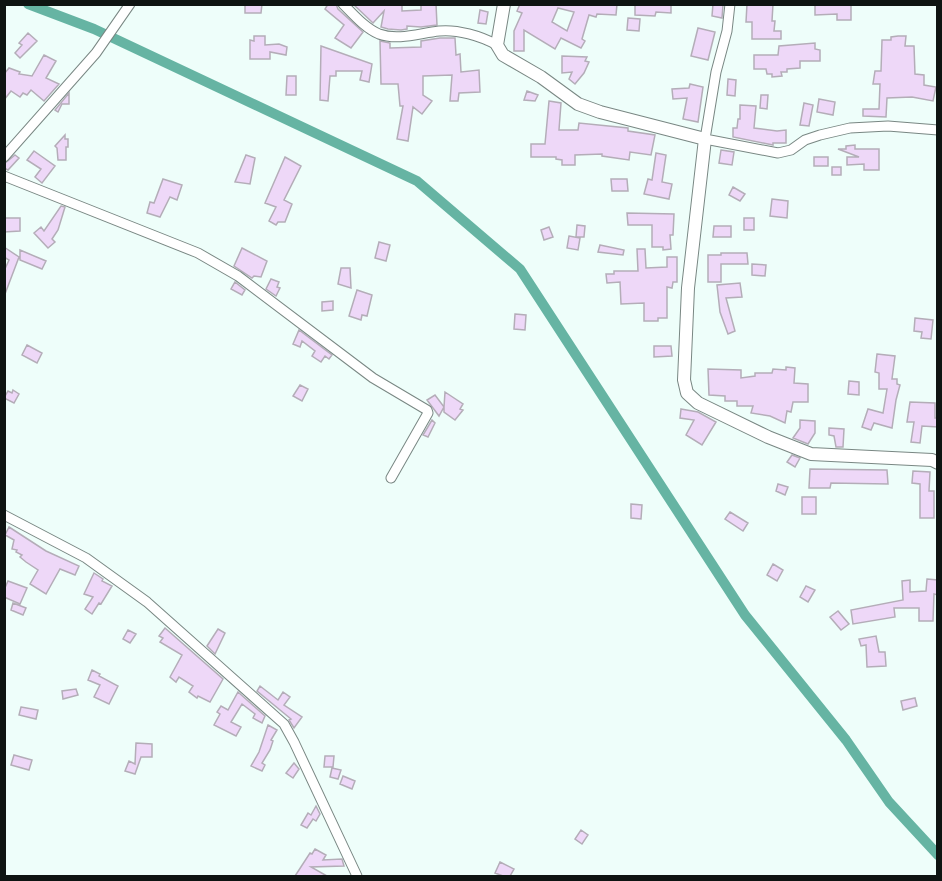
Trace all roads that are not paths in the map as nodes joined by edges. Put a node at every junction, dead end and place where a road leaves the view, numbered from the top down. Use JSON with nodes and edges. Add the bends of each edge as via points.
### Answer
{"nodes":[{"id":1,"x":130,"y":4,"type":"edge"},
{"id":2,"x":343,"y":4,"type":"edge"},
{"id":3,"x":504,"y":4,"type":"edge"},
{"id":4,"x":730,"y":4,"type":"edge"},
{"id":5,"x":497,"y":45,"type":"junction"},
{"id":6,"x":938,"y":130,"type":"edge"},
{"id":7,"x":705,"y":139,"type":"junction"},
{"id":8,"x":4,"y":158,"type":"edge"},
{"id":9,"x":4,"y":176,"type":"edge"},
{"id":10,"x":938,"y":463,"type":"edge"},
{"id":11,"x":391,"y":478,"type":"dead end"},
{"id":12,"x":4,"y":515,"type":"edge"},
{"id":13,"x":357,"y":876,"type":"edge"}],
"edges":[{"from":1,"to":8,"type":"street","via":[[96,53]]},
{"from":2,"to":5,"type":"street","via":[[382,35],[448,30],[486,38]]},
{"from":3,"to":5,"type":"main road"},
{"from":4,"to":7,"type":"street"},
{"from":5,"to":7,"type":"main road","via":[[503,55],[578,104]]},
{"from":6,"to":7,"type":"street","via":[[850,128],[805,140],[778,153]]},
{"from":7,"to":10,"type":"main road","via":[[688,288],[684,380],[687,393],[698,403],[812,454]]},
{"from":9,"to":11,"type":"street","via":[[198,253],[247,282],[373,378],[428,410]]},
{"from":12,"to":13,"type":"street","via":[[86,558],[147,602],[284,724]]}]}
